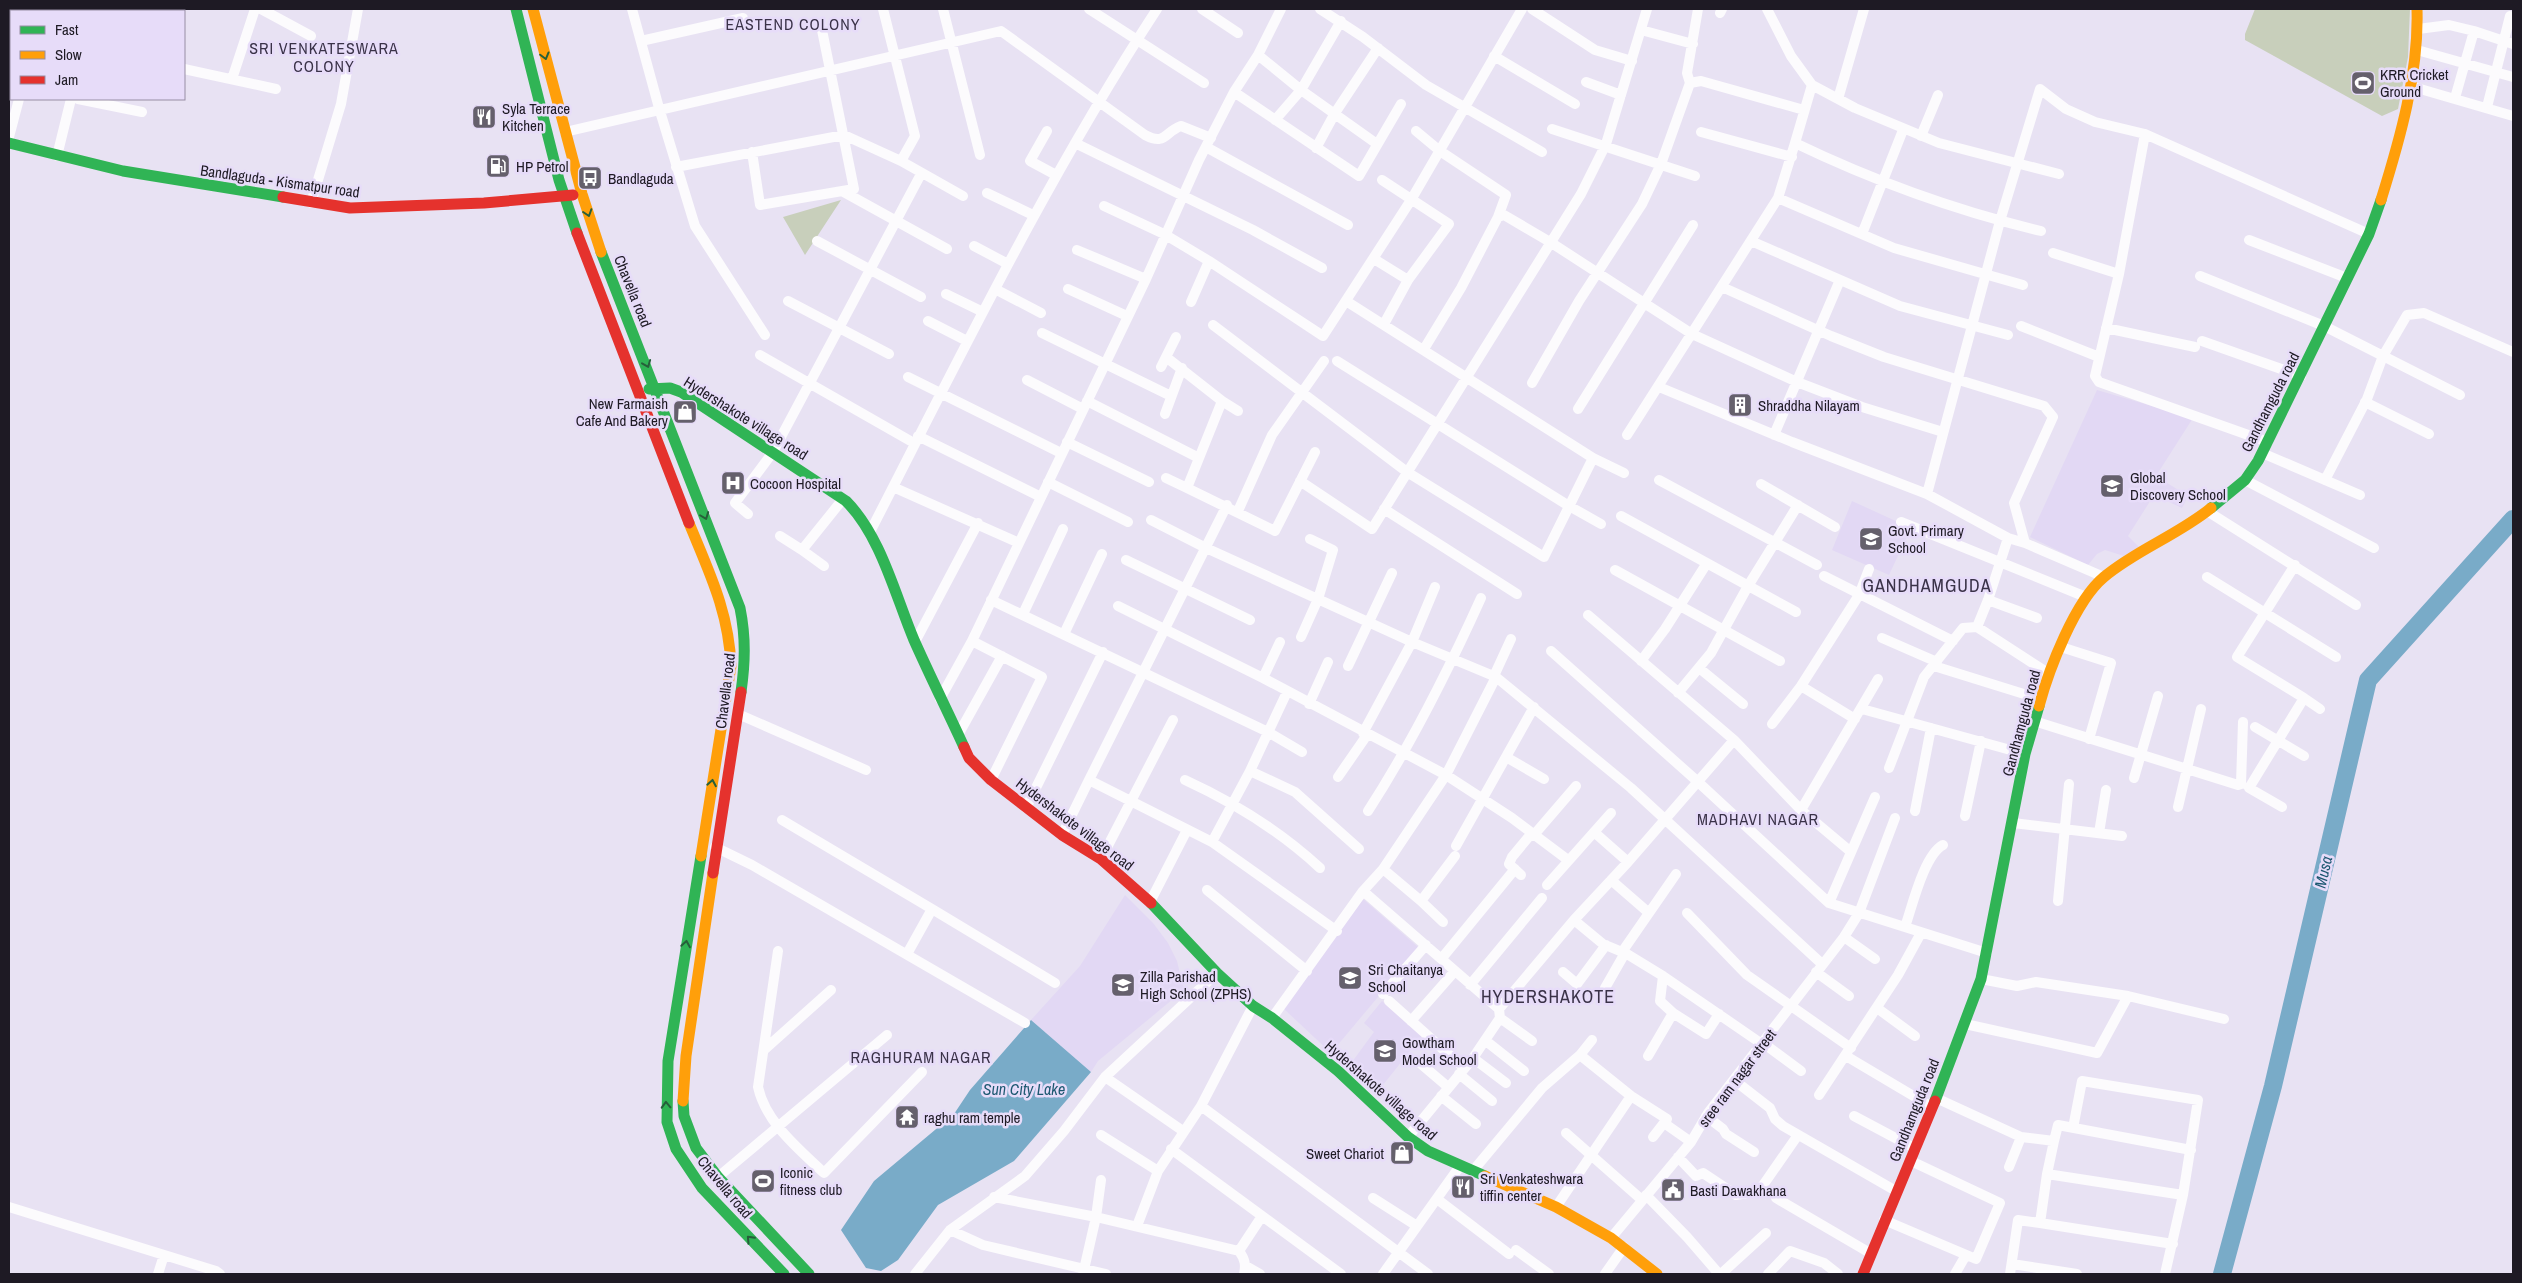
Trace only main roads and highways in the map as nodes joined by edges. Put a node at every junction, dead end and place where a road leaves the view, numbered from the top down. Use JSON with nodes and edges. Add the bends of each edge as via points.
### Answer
{"nodes":[{"id":1,"x":516,"y":9,"type":"edge"},
{"id":2,"x":533,"y":9,"type":"edge"},
{"id":3,"x":2417,"y":9,"type":"edge"},
{"id":4,"x":9,"y":144,"type":"edge"},
{"id":5,"x":582,"y":194,"type":"junction"},
{"id":6,"x":565,"y":196,"type":"junction"},
{"id":7,"x":656,"y":388,"type":"junction"},
{"id":8,"x":638,"y":390,"type":"junction"},
{"id":9,"x":784,"y":1274,"type":"edge"},
{"id":10,"x":809,"y":1274,"type":"edge"},
{"id":11,"x":1658,"y":1274,"type":"edge"},
{"id":12,"x":1863,"y":1274,"type":"edge"}],
"edges":[{"from":1,"to":6,"type":"main road","name":"Chavella road"},
{"from":2,"to":5,"type":"main road","name":"Chavella road","one_way":true},
{"from":3,"to":12,"type":"main road","name":"Gandhamguda road","via":[[2417,50],[2384,196],[2369,234],[2262,453],[2245,480],[2207,511],[2104,577],[2086,597],[2048,673],[2025,754],[1981,979],[1916,1149]]},
{"from":4,"to":6,"type":"main road","name":"Bandlaguda - Kismatpur road","via":[[123,171],[350,208],[408,208]]},
{"from":5,"to":6,"type":"main road","name":"Bandlaguda - Kismatpur road"},
{"from":5,"to":7,"type":"main road","name":"Chavella road","one_way":true,"via":[[597,242]]},
{"from":6,"to":8,"type":"main road","name":"Chavella road","via":[[580,247]]},
{"from":7,"to":8,"type":"main road","name":"Hydershakote village road"},
{"from":7,"to":10,"type":"main road","name":"Chavella road","one_way":true,"via":[[740,608],[746,656],[686,1056],[682,1090],[684,1116],[696,1148],[718,1176]]},
{"from":7,"to":11,"type":"main road","name":"Hydershakote village road","via":[[681,392],[843,499],[857,512],[870,532],[915,642],[969,758],[991,780],[1101,859],[1150,902],[1217,973],[1338,1071],[1408,1137],[1428,1151],[1472,1172],[1556,1207],[1611,1238]]},
{"from":9,"to":8,"type":"main road","name":"Chavella road","one_way":true,"via":[[701,1186],[679,1153],[669,1130],[666,1107],[668,1061],[731,666],[730,640],[725,614]]}]}
